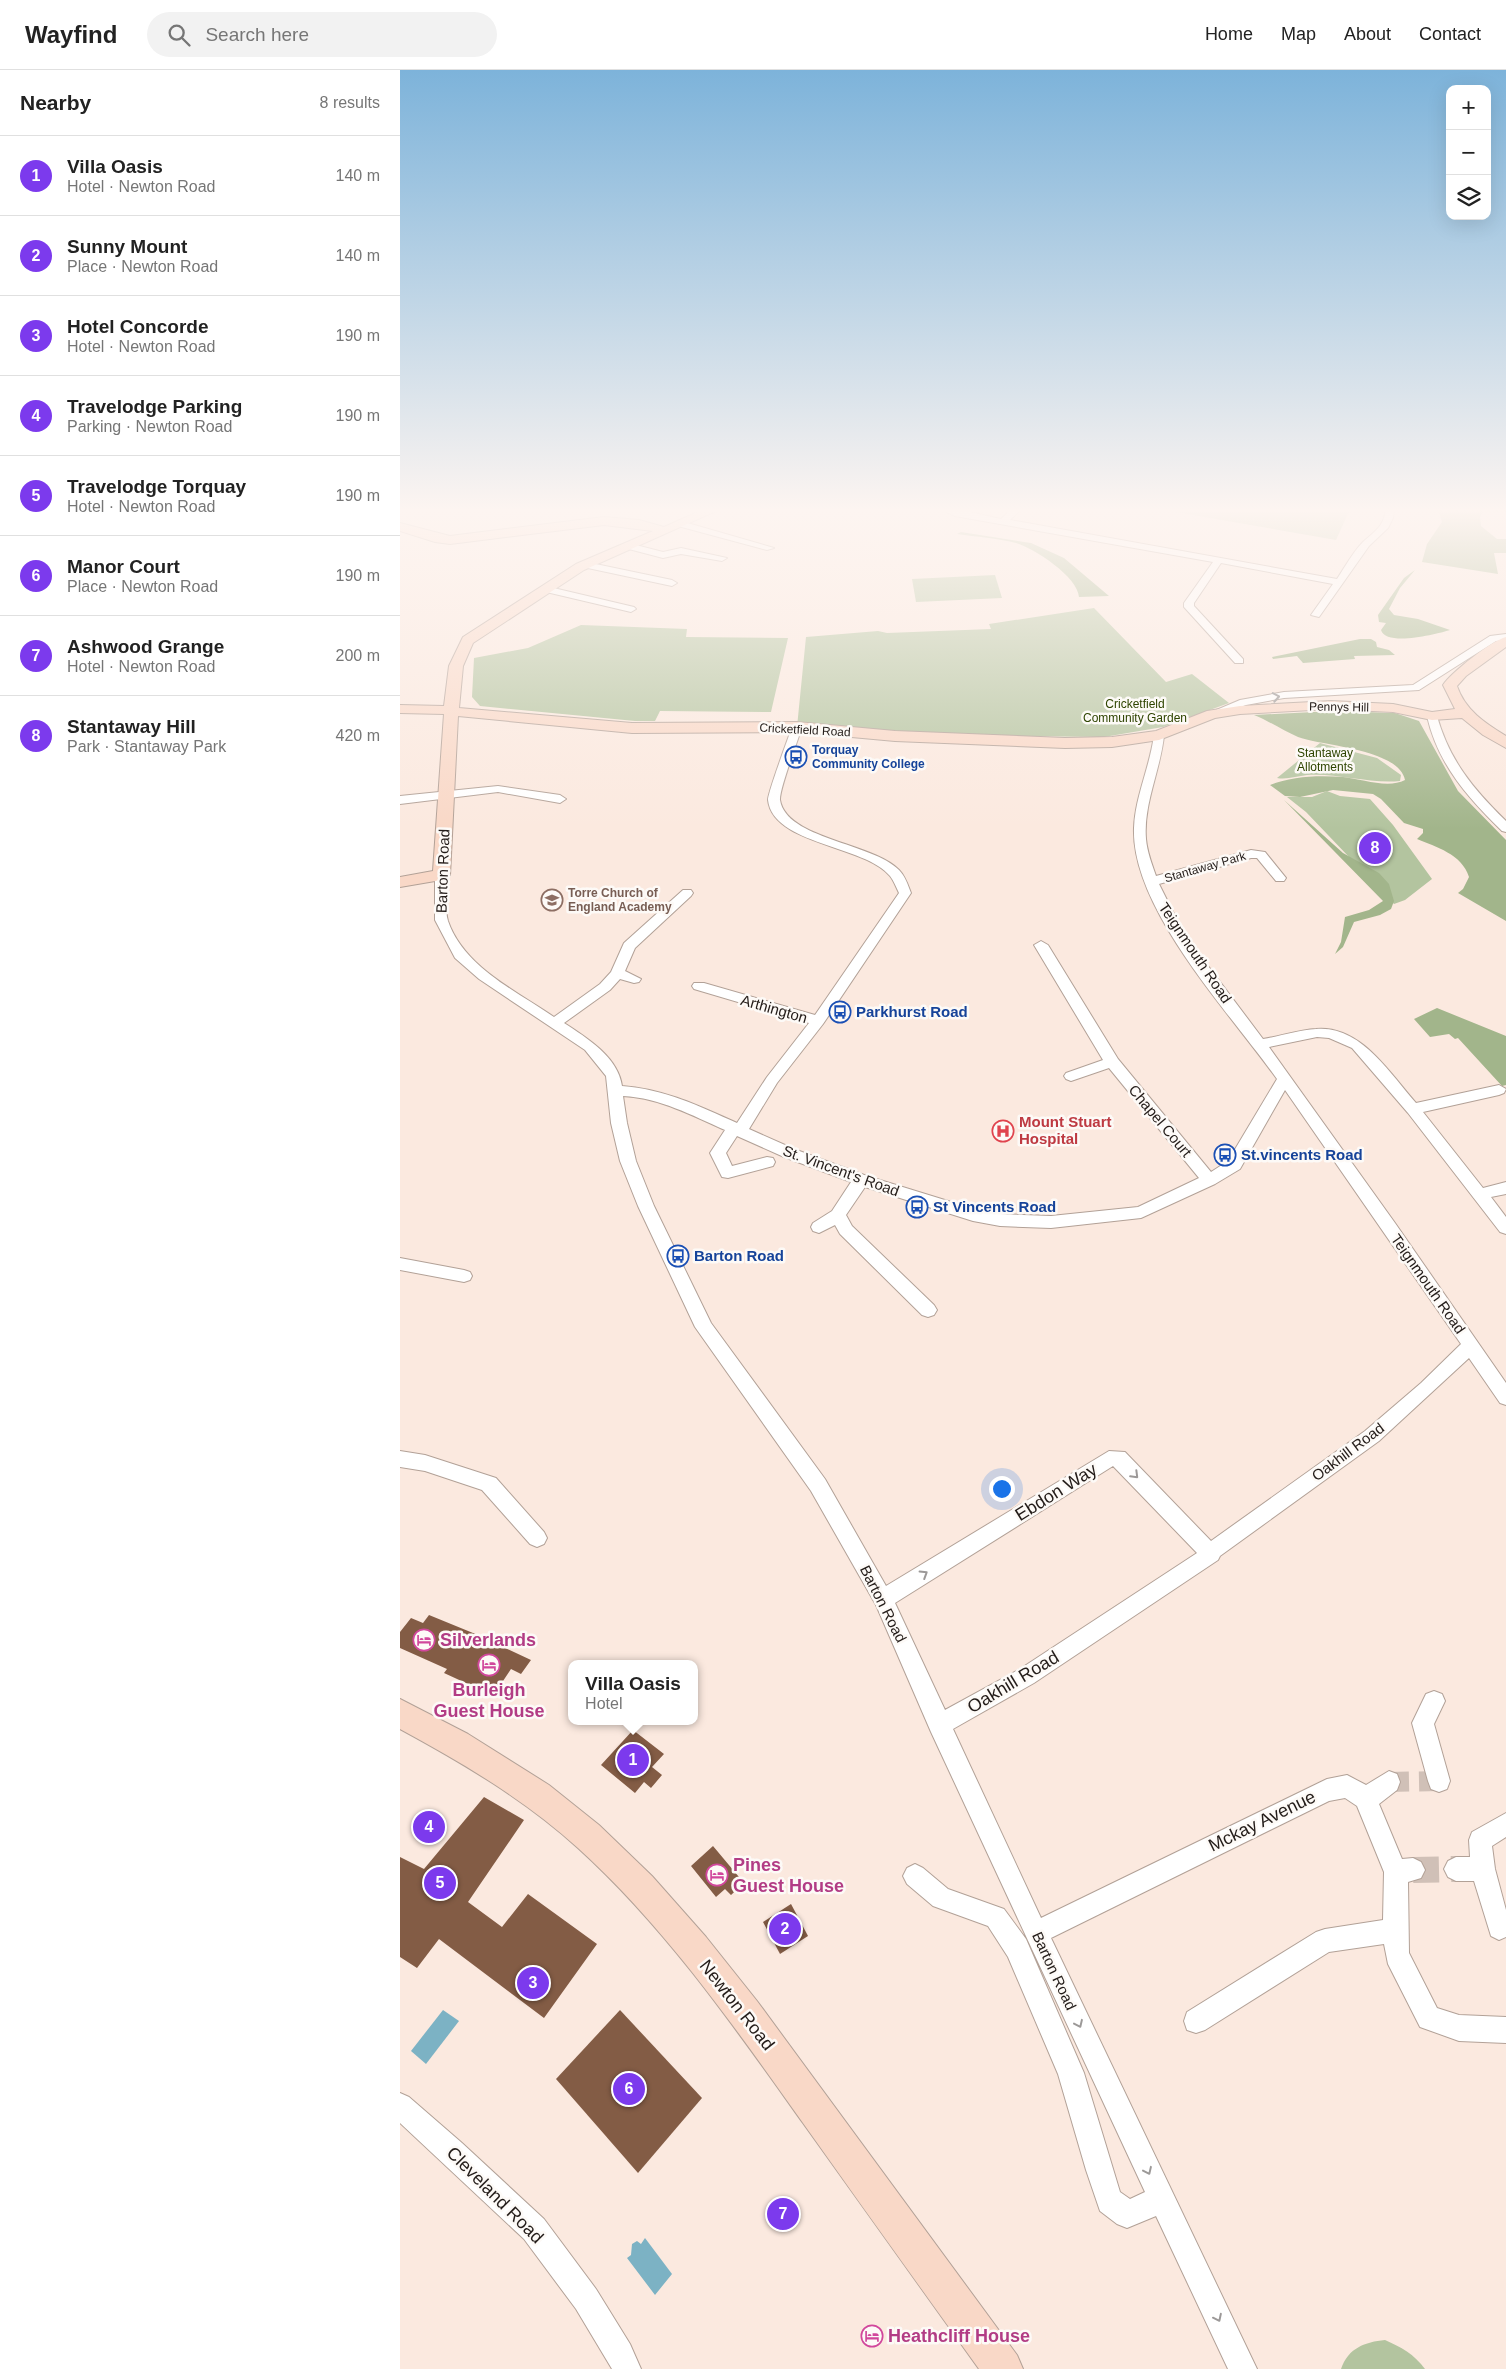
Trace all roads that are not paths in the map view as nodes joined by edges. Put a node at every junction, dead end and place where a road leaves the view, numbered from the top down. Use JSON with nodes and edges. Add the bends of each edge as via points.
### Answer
{"nodes":[{"id":1,"x":507,"y":614,"type":"edge"},
{"id":2,"x":1196,"y":614,"type":"edge"},
{"id":3,"x":1506,"y":637,"type":"edge"},
{"id":4,"x":1506,"y":641,"type":"edge"},
{"id":5,"x":1239,"y":661,"type":"dead end"},
{"id":6,"x":400,"y":709,"type":"edge"},
{"id":7,"x":452,"y":710,"type":"junction"},
{"id":8,"x":1464,"y":713,"type":"junction"},
{"id":9,"x":1212,"y":714,"type":"junction"},
{"id":10,"x":1432,"y":716,"type":"junction"},
{"id":11,"x":797,"y":728,"type":"junction"},
{"id":12,"x":1159,"y":735,"type":"junction"},
{"id":13,"x":1506,"y":743,"type":"edge"},
{"id":14,"x":444,"y":795,"type":"junction"},
{"id":15,"x":560,"y":799,"type":"dead end"},
{"id":16,"x":400,"y":800,"type":"edge"},
{"id":17,"x":1506,"y":828,"type":"edge"},
{"id":18,"x":441,"y":875,"type":"junction"},
{"id":19,"x":1280,"y":878,"type":"dead end"},
{"id":20,"x":400,"y":882,"type":"edge"},
{"id":21,"x":1150,"y":882,"type":"junction"},
{"id":22,"x":665,"y":892,"type":"dead end"},
{"id":23,"x":1041,"y":945,"type":"dead end"},
{"id":24,"x":617,"y":973,"type":"junction"},
{"id":25,"x":634,"y":979,"type":"dead end"},
{"id":26,"x":699,"y":986,"type":"dead end"},
{"id":27,"x":818,"y":1021,"type":"junction"},
{"id":28,"x":555,"y":1023,"type":"junction"},
{"id":29,"x":1261,"y":1044,"type":"junction"},
{"id":30,"x":1112,"y":1062,"type":"junction"},
{"id":31,"x":1071,"y":1076,"type":"dead end"},
{"id":32,"x":1285,"y":1078,"type":"junction"},
{"id":33,"x":614,"y":1090,"type":"junction"},
{"id":34,"x":1499,"y":1090,"type":"dead end"},
{"id":35,"x":1413,"y":1109,"type":"junction"},
{"id":36,"x":737,"y":1129,"type":"junction"},
{"id":37,"x":767,"y":1162,"type":"dead end"},
{"id":38,"x":862,"y":1180,"type":"junction"},
{"id":39,"x":1209,"y":1180,"type":"junction"},
{"id":40,"x":1506,"y":1188,"type":"edge"},
{"id":41,"x":1480,"y":1194,"type":"junction"},
{"id":42,"x":838,"y":1215,"type":"junction"},
{"id":43,"x":819,"y":1227,"type":"dead end"},
{"id":44,"x":1506,"y":1228,"type":"edge"},
{"id":45,"x":400,"y":1264,"type":"edge"},
{"id":46,"x":464,"y":1276,"type":"dead end"},
{"id":47,"x":928,"y":1310,"type":"dead end"},
{"id":48,"x":1471,"y":1346,"type":"junction"},
{"id":49,"x":1506,"y":1398,"type":"edge"},
{"id":50,"x":400,"y":1459,"type":"edge"},
{"id":51,"x":537,"y":1538,"type":"dead end"},
{"id":52,"x":1214,"y":1551,"type":"junction"},
{"id":53,"x":883,"y":1600,"type":"junction"},
{"id":54,"x":1434,"y":1701,"type":"dead end"},
{"id":55,"x":400,"y":1713,"type":"edge"},
{"id":56,"x":939,"y":1725,"type":"junction"},
{"id":57,"x":1439,"y":1781,"type":"dead end"},
{"id":58,"x":1389,"y":1782,"type":"tunnel mouth"},
{"id":59,"x":1366,"y":1799,"type":"junction"},
{"id":60,"x":1506,"y":1824,"type":"edge"},
{"id":61,"x":1456,"y":1869,"type":"tunnel mouth"},
{"id":62,"x":1483,"y":1869,"type":"junction"},
{"id":63,"x":915,"y":1876,"type":"dead end"},
{"id":64,"x":1499,"y":1928,"type":"dead end"},
{"id":65,"x":1395,"y":1930,"type":"junction"},
{"id":66,"x":1036,"y":1933,"type":"junction"},
{"id":67,"x":1196,"y":2021,"type":"dead end"},
{"id":68,"x":1506,"y":2030,"type":"edge"},
{"id":69,"x":400,"y":2106,"type":"edge"},
{"id":70,"x":1161,"y":2198,"type":"junction"},
{"id":71,"x":627,"y":2369,"type":"edge"},
{"id":72,"x":1003,"y":2369,"type":"edge"},
{"id":73,"x":1243,"y":2369,"type":"edge"}],
"edges":[{"from":1,"to":7,"type":"street","name":"Barton Road","via":[[468,640],[457,656]]},
{"from":2,"to":5,"type":"street"},
{"from":9,"to":3,"type":"street","one_way":true,"via":[[1244,702],[1284,695],[1415,688],[1494,638]]},
{"from":4,"to":8,"type":"street","via":[[1450,685],[1456,704]]},
{"from":6,"to":7,"type":"street","name":"Cricketfield Road"},
{"from":7,"to":11,"type":"street","name":"Cricketfield Road","via":[[505,718],[632,728]]},
{"from":7,"to":14,"type":"street","name":"Barton Road"},
{"from":8,"to":10,"type":"street","name":"Pennys Hill"},
{"from":8,"to":13,"type":"street"},
{"from":9,"to":10,"type":"street","name":"Pennys Hill","via":[[1331,705],[1394,708]]},
{"from":9,"to":12,"type":"street"},
{"from":10,"to":17,"type":"street","via":[[1449,765],[1473,797]]},
{"from":11,"to":12,"type":"street","name":"Cricketfield Road","via":[[1065,744]]},
{"from":11,"to":27,"type":"street","via":[[774,805],[786,822],[881,862],[893,871],[905,892]]},
{"from":12,"to":21,"type":"street","name":"Teignmouth Road","via":[[1156,760],[1142,806],[1141,848]]},
{"from":14,"to":15,"type":"street","via":[[498,789]]},
{"from":14,"to":16,"type":"street"},
{"from":14,"to":18,"type":"street","name":"Barton Road"},
{"from":18,"to":20,"type":"street"},
{"from":18,"to":28,"type":"street","name":"Barton Road","via":[[441,920],[460,955],[484,976]]},
{"from":19,"to":21,"type":"street","name":"Stantaway Park","via":[[1260,855],[1252,854]]},
{"from":21,"to":29,"type":"street","name":"Teignmouth Road","via":[[1167,917]]},
{"from":22,"to":24,"type":"street","via":[[683,896],[629,946]]},
{"from":23,"to":30,"type":"street","name":"Chapel Court"},
{"from":24,"to":25,"type":"street"},
{"from":24,"to":28,"type":"street","via":[[605,986]]},
{"from":26,"to":27,"type":"street","name":"Arthington","via":[[728,1000]]},
{"from":27,"to":36,"type":"street"},
{"from":28,"to":33,"type":"street","name":"Barton Road","via":[[590,1047],[613,1075]]},
{"from":29,"to":32,"type":"street","name":"Teignmouth Road"},
{"from":29,"to":35,"type":"street","via":[[1317,1033],[1345,1038],[1357,1045]]},
{"from":30,"to":31,"type":"street"},
{"from":30,"to":39,"type":"street","name":"Chapel Court"},
{"from":32,"to":39,"type":"street","name":"St. Vincent's Road","via":[[1234,1165]]},
{"from":32,"to":48,"type":"street","name":"Teignmouth Road"},
{"from":33,"to":36,"type":"street","name":"St. Vincent's Road","via":[[642,1092],[668,1100]]},
{"from":33,"to":53,"type":"street","name":"Barton Road","via":[[628,1161],[704,1326],[818,1484]]},
{"from":34,"to":35,"type":"street"},
{"from":35,"to":41,"type":"street"},
{"from":36,"to":37,"type":"street","via":[[718,1153],[728,1173]]},
{"from":36,"to":38,"type":"street","name":"St. Vincent's Road","via":[[789,1153]]},
{"from":38,"to":39,"type":"street","name":"St. Vincent's Road","via":[[974,1215],[1029,1222],[1141,1212]]},
{"from":38,"to":42,"type":"street"},
{"from":40,"to":41,"type":"street"},
{"from":41,"to":44,"type":"street"},
{"from":42,"to":43,"type":"street"},
{"from":42,"to":47,"type":"street","via":[[846,1230]]},
{"from":45,"to":46,"type":"street"},
{"from":48,"to":49,"type":"street","name":"Teignmouth Road"},
{"from":48,"to":52,"type":"street","name":"Oakhill Road","via":[[1372,1436]]},
{"from":50,"to":51,"type":"street","via":[[425,1463],[489,1484]]},
{"from":53,"to":52,"type":"street","name":"Ebdon Way","one_way":true,"via":[[1109,1459],[1118,1458]]},
{"from":52,"to":56,"type":"street","name":"Oakhill Road","via":[[1028,1676]]},
{"from":53,"to":56,"type":"street","name":"Barton Road"},
{"from":54,"to":57,"type":"street","via":[[1423,1723]]},
{"from":55,"to":72,"type":"street","name":"Newton Road","via":[[463,1745],[506,1772],[612,1858],[683,1936],[754,2024]]},
{"from":56,"to":66,"type":"street","name":"Barton Road"},
{"from":58,"to":59,"type":"street"},
{"from":59,"to":65,"type":"street","via":[[1370,1814],[1404,1870]]},
{"from":59,"to":66,"type":"street","name":"Mckay Avenue","via":[[1346,1786],[1327,1790]]},
{"from":60,"to":62,"type":"street","via":[[1480,1840]]},
{"from":61,"to":62,"type":"street"},
{"from":62,"to":64,"type":"street"},
{"from":63,"to":70,"type":"street","name":"Barton Road","via":[[941,1898],[996,1917],[1017,1948],[1071,2073],[1110,2201],[1128,2214]]},
{"from":65,"to":67,"type":"street","via":[[1325,1941]]},
{"from":65,"to":68,"type":"street","via":[[1397,1955],[1429,2018],[1459,2028]]},
{"from":66,"to":70,"type":"street","name":"Barton Road","one_way":true},
{"from":69,"to":71,"type":"street","name":"Cleveland Road","via":[[534,2229],[586,2299]]},
{"from":70,"to":73,"type":"street","name":"Barton Road","one_way":true}]}
